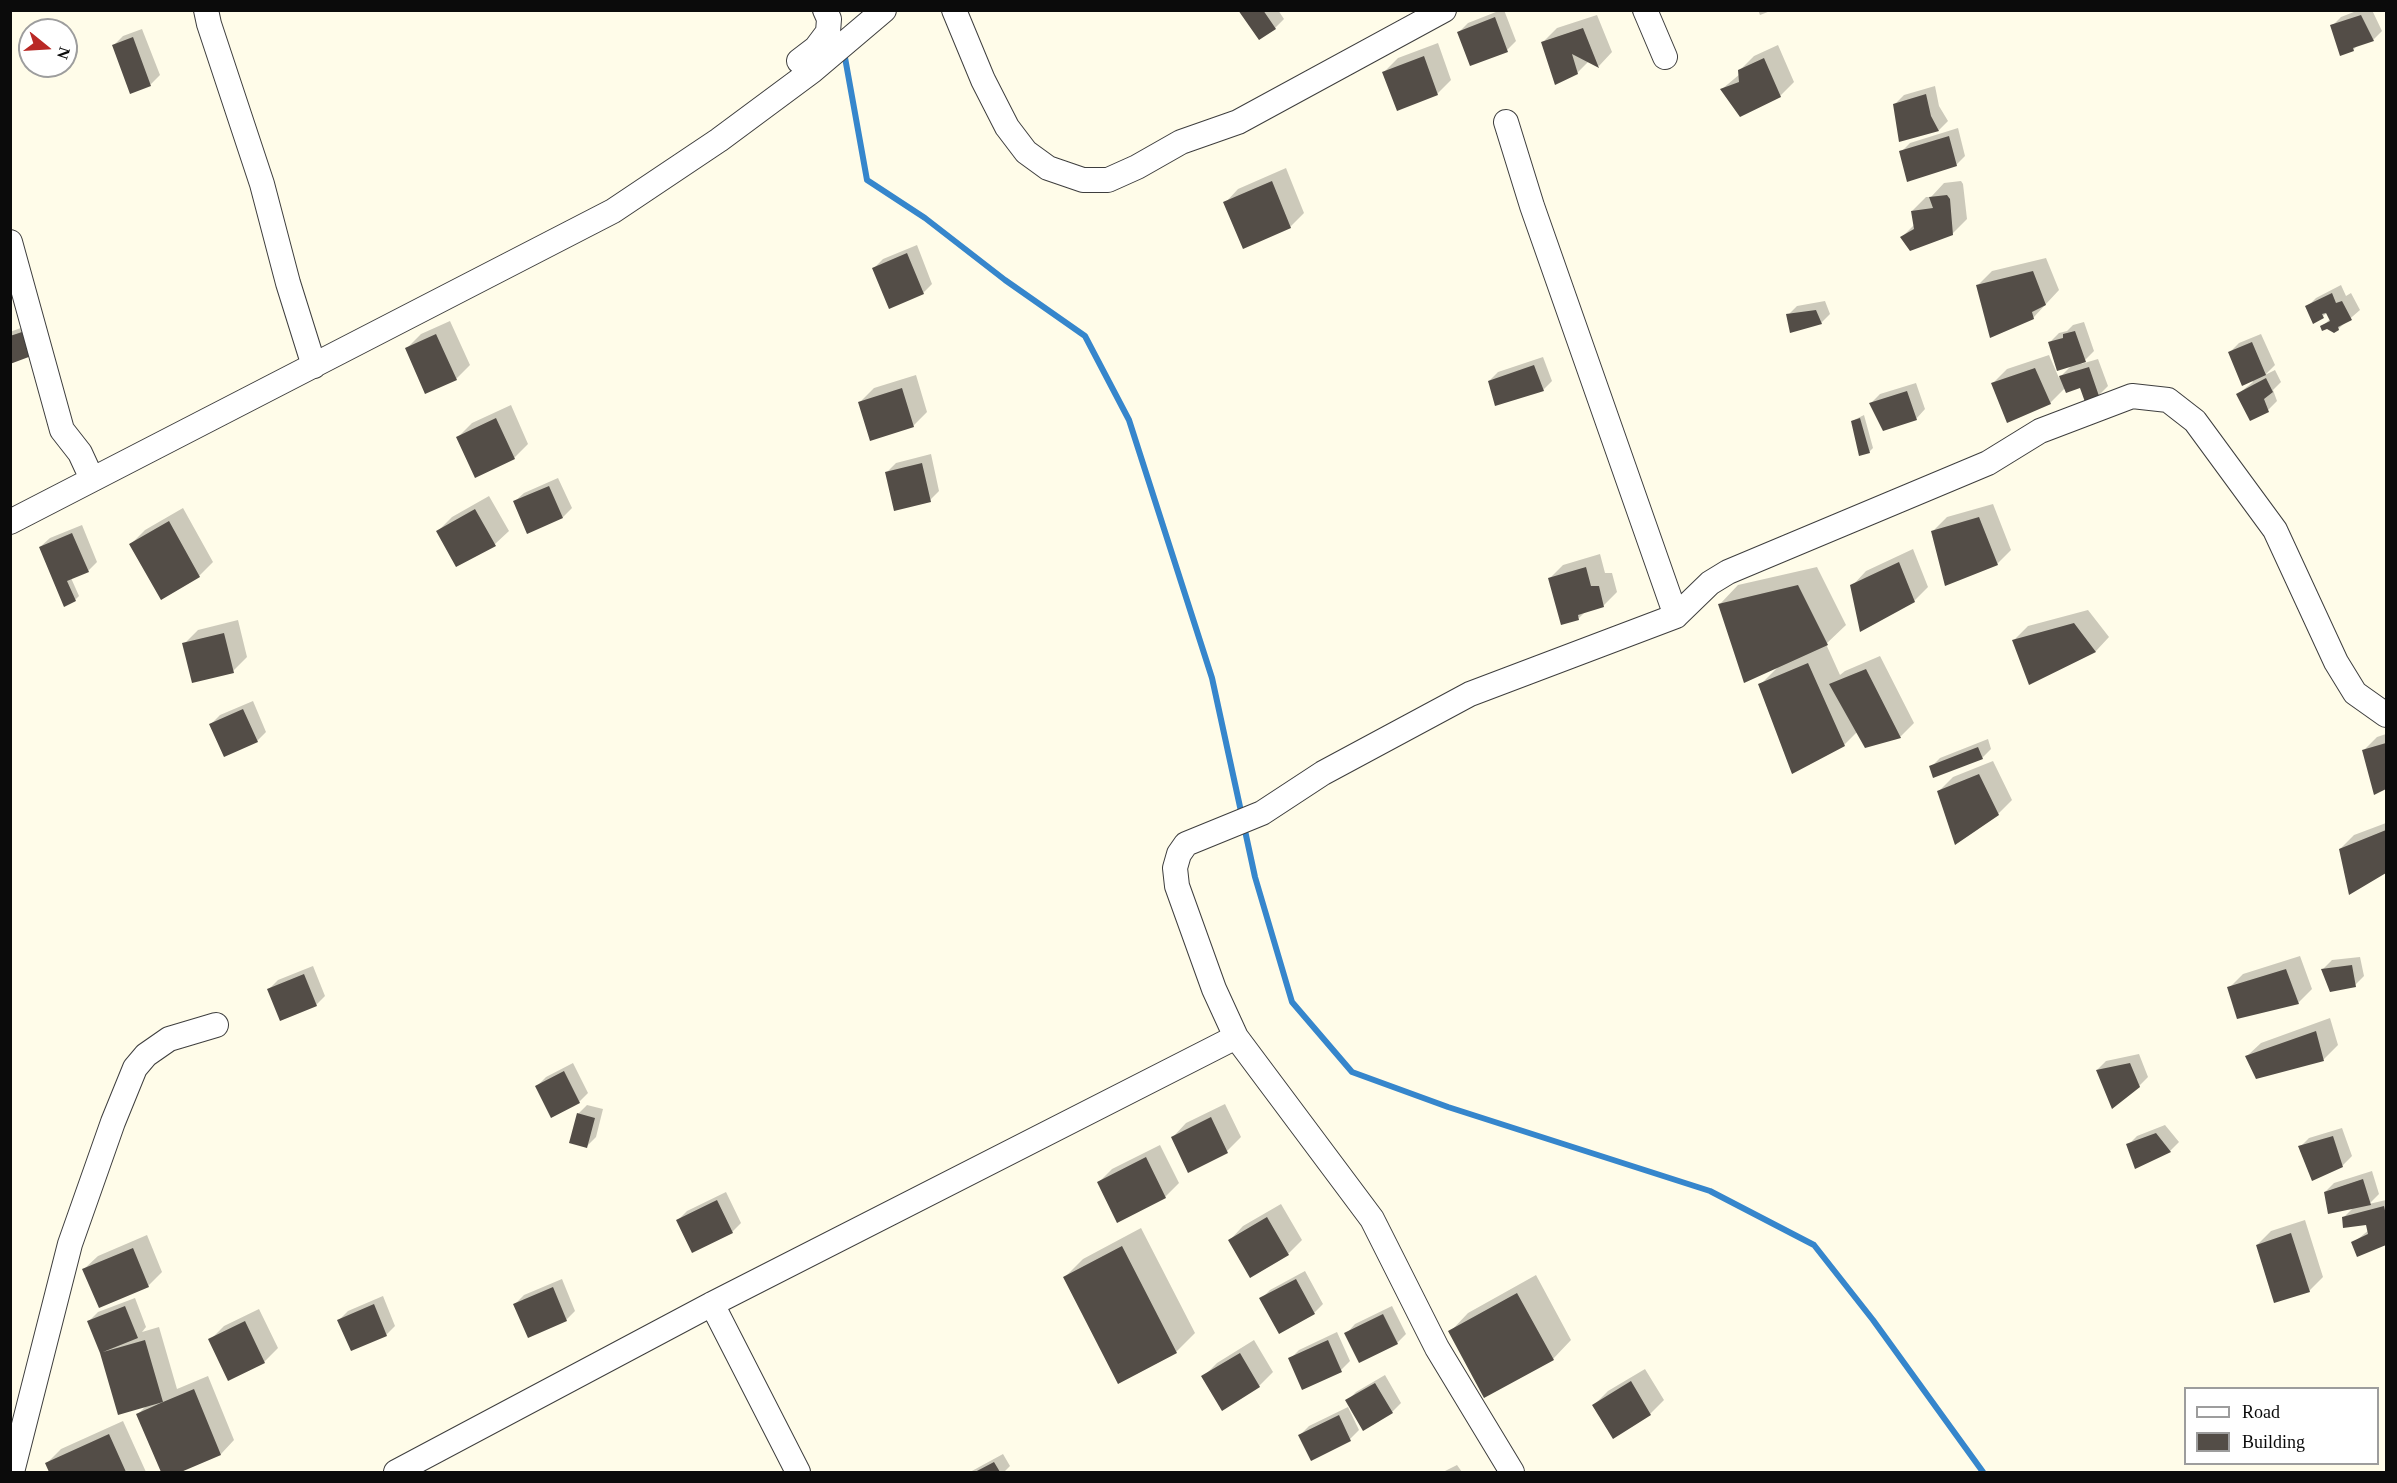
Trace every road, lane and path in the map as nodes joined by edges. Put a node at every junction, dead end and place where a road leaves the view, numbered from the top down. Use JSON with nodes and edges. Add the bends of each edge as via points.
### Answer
{"nodes":[{"id":1,"x":206,"y":10,"type":"edge"},
{"id":2,"x":825,"y":10,"type":"edge"},
{"id":3,"x":884,"y":10,"type":"edge"},
{"id":4,"x":954,"y":10,"type":"edge"},
{"id":5,"x":1444,"y":10,"type":"edge"},
{"id":6,"x":1645,"y":10,"type":"edge"},
{"id":7,"x":1665,"y":57,"type":"dead end"},
{"id":8,"x":1506,"y":122,"type":"dead end"},
{"id":9,"x":613,"y":211,"type":"junction"},
{"id":10,"x":10,"y":242,"type":"edge"},
{"id":11,"x":314,"y":366,"type":"junction"},
{"id":12,"x":92,"y":479,"type":"junction"},
{"id":13,"x":10,"y":522,"type":"edge"},
{"id":14,"x":1676,"y":615,"type":"junction"},
{"id":15,"x":2386,"y":715,"type":"edge"},
{"id":16,"x":216,"y":1024,"type":"dead end"},
{"id":17,"x":1236,"y":1037,"type":"junction"},
{"id":18,"x":712,"y":1304,"type":"junction"},
{"id":19,"x":12,"y":1473,"type":"edge"},
{"id":20,"x":396,"y":1473,"type":"edge"},
{"id":21,"x":798,"y":1473,"type":"edge"},
{"id":22,"x":1512,"y":1473,"type":"edge"}],
"edges":[{"from":1,"to":11,"type":"street","via":[[262,184]]},
{"from":2,"to":9,"type":"street","via":[[828,32],[816,48],[640,183]]},
{"from":3,"to":9,"type":"street","via":[[737,127]]},
{"from":4,"to":5,"type":"street","via":[[1007,127],[1026,152],[1048,168],[1083,180],[1108,180],[1181,142],[1238,122]]},
{"from":6,"to":7,"type":"street"},
{"from":8,"to":14,"type":"street"},
{"from":9,"to":11,"type":"street"},
{"from":10,"to":12,"type":"street","via":[[62,430],[80,453]]},
{"from":11,"to":12,"type":"street"},
{"from":12,"to":13,"type":"street"},
{"from":14,"to":15,"type":"street","via":[[1728,572],[1988,463],[2040,431],[2132,396],[2168,400],[2195,421],[2274,530],[2336,662],[2355,693]]},
{"from":14,"to":17,"type":"street","via":[[1470,693],[1323,773],[1262,813],[1186,844],[1175,868],[1177,886],[1214,989]]},
{"from":16,"to":19,"type":"street","via":[[169,1039],[135,1068],[70,1244]]},
{"from":17,"to":18,"type":"street"},
{"from":17,"to":22,"type":"street","via":[[1372,1219],[1437,1348]]},
{"from":18,"to":20,"type":"street"},
{"from":18,"to":21,"type":"street"}]}
